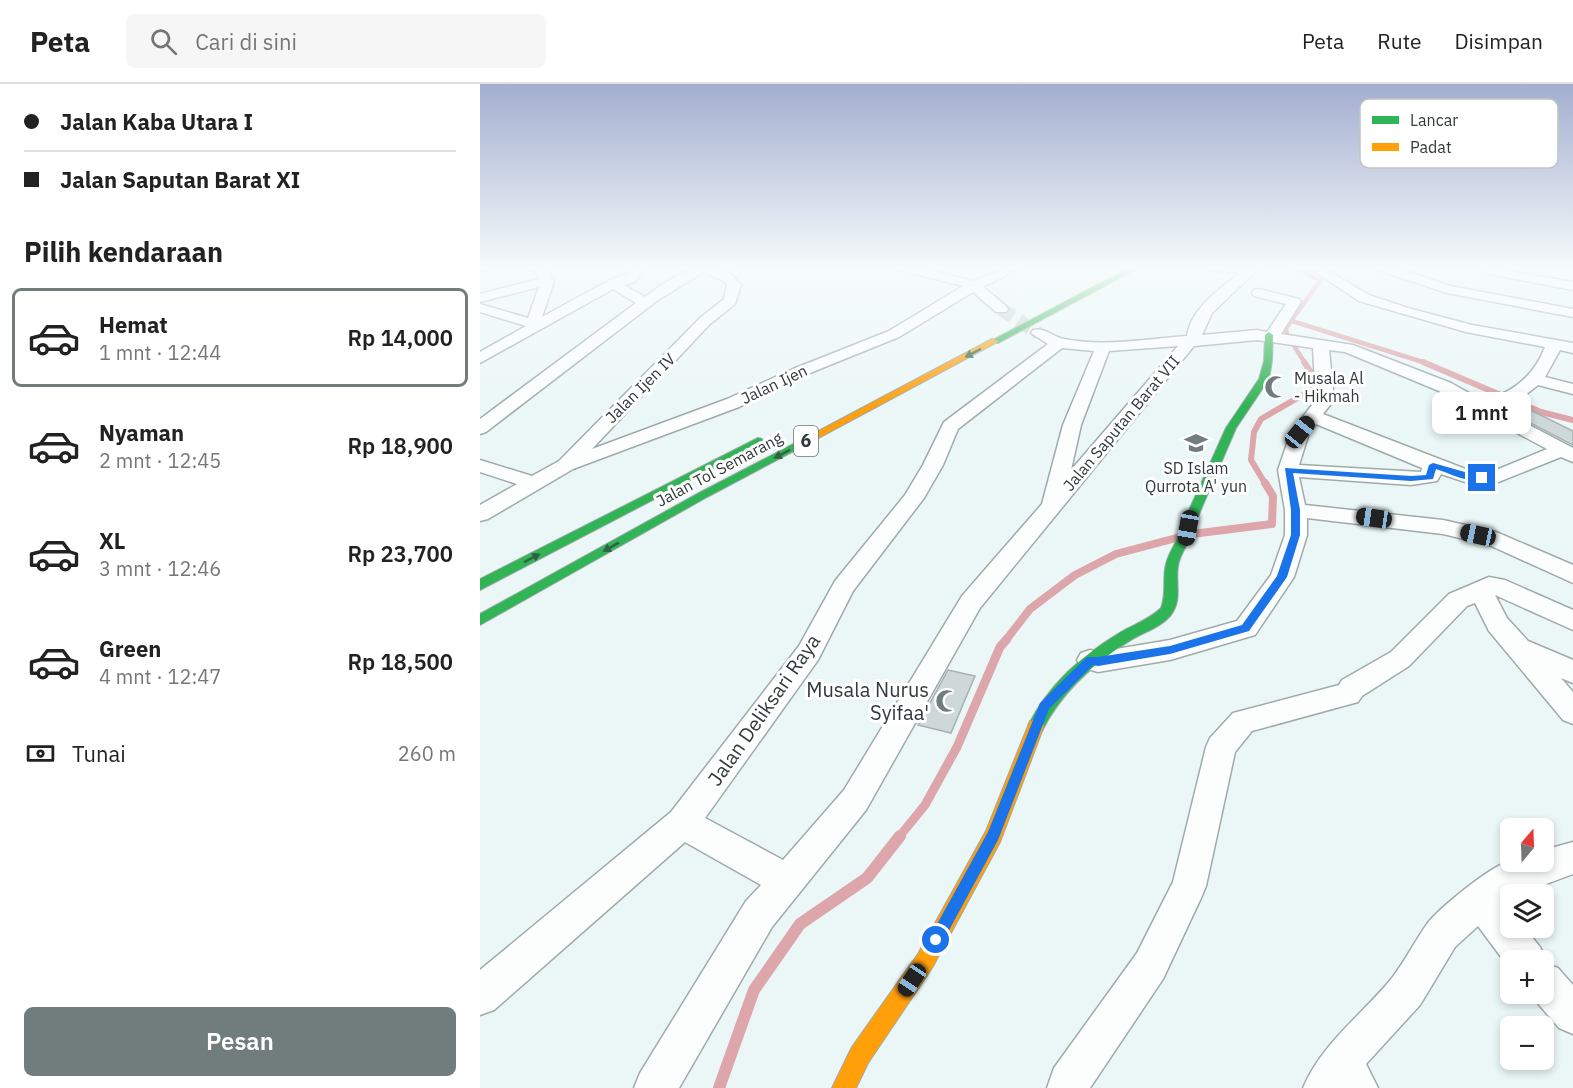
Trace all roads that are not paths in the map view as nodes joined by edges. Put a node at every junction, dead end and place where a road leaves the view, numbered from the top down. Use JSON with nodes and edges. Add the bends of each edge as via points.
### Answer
{"nodes":[{"id":1,"x":499,"y":314,"type":"edge"},
{"id":2,"x":538,"y":314,"type":"edge"},
{"id":3,"x":556,"y":314,"type":"edge"},
{"id":4,"x":632,"y":314,"type":"edge"},
{"id":5,"x":714,"y":314,"type":"edge"},
{"id":6,"x":926,"y":314,"type":"edge"},
{"id":7,"x":1002,"y":314,"type":"edge"},
{"id":8,"x":1047,"y":314,"type":"edge"},
{"id":9,"x":1206,"y":314,"type":"edge"},
{"id":10,"x":1287,"y":314,"type":"edge"},
{"id":11,"x":1414,"y":314,"type":"edge"},
{"id":12,"x":998,"y":315,"type":"edge"},
{"id":13,"x":535,"y":325,"type":"junction"},
{"id":14,"x":1273,"y":336,"type":"junction"},
{"id":15,"x":1192,"y":341,"type":"junction"},
{"id":16,"x":1320,"y":344,"type":"junction"},
{"id":17,"x":1554,"y":345,"type":"junction"},
{"id":18,"x":1103,"y":347,"type":"junction"},
{"id":19,"x":1573,"y":348,"type":"edge"},
{"id":20,"x":480,"y":358,"type":"edge"},
{"id":21,"x":1535,"y":379,"type":"junction"},
{"id":22,"x":1573,"y":389,"type":"edge"},
{"id":23,"x":1484,"y":406,"type":"junction"},
{"id":24,"x":1313,"y":416,"type":"junction"},
{"id":25,"x":480,"y":428,"type":"edge"},
{"id":26,"x":775,"y":433,"type":"dead end"},
{"id":27,"x":1568,"y":453,"type":"edge"},
{"id":28,"x":566,"y":465,"type":"junction"},
{"id":29,"x":1433,"y":465,"type":"junction"},
{"id":30,"x":480,"y":466,"type":"edge"},
{"id":31,"x":1288,"y":470,"type":"junction"},
{"id":32,"x":534,"y":483,"type":"junction"},
{"id":33,"x":1052,"y":505,"type":"junction"},
{"id":34,"x":1296,"y":510,"type":"junction"},
{"id":35,"x":480,"y":514,"type":"edge"},
{"id":36,"x":1573,"y":575,"type":"edge"},
{"id":37,"x":480,"y":585,"type":"edge"},
{"id":38,"x":1480,"y":592,"type":"junction"},
{"id":39,"x":480,"y":620,"type":"edge"},
{"id":40,"x":1573,"y":621,"type":"edge"},
{"id":41,"x":1519,"y":648,"type":"junction"},
{"id":42,"x":1090,"y":660,"type":"junction"},
{"id":43,"x":1573,"y":672,"type":"edge"},
{"id":44,"x":1573,"y":712,"type":"edge"},
{"id":45,"x":682,"y":823,"type":"junction"},
{"id":46,"x":1573,"y":858,"type":"edge"},
{"id":47,"x":787,"y":881,"type":"junction"},
{"id":48,"x":1480,"y":900,"type":"junction"},
{"id":49,"x":1519,"y":950,"type":"edge"},
{"id":50,"x":1554,"y":993,"type":"edge"},
{"id":51,"x":480,"y":996,"type":"edge"},
{"id":52,"x":1573,"y":1014,"type":"edge"},
{"id":53,"x":855,"y":1077,"type":"edge"},
{"id":54,"x":1341,"y":1079,"type":"edge"},
{"id":55,"x":655,"y":1088,"type":"edge"},
{"id":56,"x":1068,"y":1088,"type":"edge"}],
"edges":[{"from":1,"to":13,"type":"street"},
{"from":2,"to":13,"type":"street"},
{"from":3,"to":13,"type":"street"},
{"from":4,"to":25,"type":"street"},
{"from":5,"to":28,"type":"street","name":"Jalan Ijen IV"},
{"from":6,"to":28,"type":"street","name":"Jalan Ijen","via":[[894,334],[799,372],[733,404]]},
{"from":7,"to":12,"type":"main road"},
{"from":8,"to":39,"type":"main road","name":"Jalan Tol Semarang","number":"6","one_way":true,"via":[[704,495]]},
{"from":9,"to":15,"type":"street","name":"Jalan Saputan Barat VII"},
{"from":10,"to":14,"type":"street"},
{"from":11,"to":17,"type":"street"},
{"from":13,"to":20,"type":"street"},
{"from":14,"to":15,"type":"street","via":[[1234,335]]},
{"from":14,"to":16,"type":"street"},
{"from":14,"to":42,"type":"main road","via":[[1264,379],[1231,428],[1185,543],[1173,560],[1174,590],[1166,612]]},
{"from":15,"to":18,"type":"street"},
{"from":15,"to":33,"type":"street","name":"Jalan Saputan Barat VII"},
{"from":16,"to":23,"type":"street","via":[[1348,348],[1378,359]]},
{"from":16,"to":24,"type":"street","via":[[1325,400]]},
{"from":17,"to":19,"type":"street"},
{"from":17,"to":21,"type":"street"},
{"from":18,"to":33,"type":"street","name":"Jalan Saputan Barat VII","via":[[1072,425]]},
{"from":18,"to":45,"type":"street","name":"Jalan Deliksari Raya","via":[[1049,338],[950,426],[914,498],[843,587],[809,653]]},
{"from":21,"to":22,"type":"street"},
{"from":21,"to":23,"type":"street","via":[[1511,398]]},
{"from":23,"to":27,"type":"street"},
{"from":24,"to":29,"type":"street"},
{"from":24,"to":31,"type":"street","via":[[1300,432]]},
{"from":37,"to":26,"type":"main road","name":"Jalan Tol Semarang","number":"6","one_way":true},
{"from":27,"to":29,"type":"street","via":[[1491,479],[1465,476]]},
{"from":28,"to":32,"type":"street","name":"Jalan Ijen IV"},
{"from":29,"to":31,"type":"street","via":[[1430,477],[1411,479]]},
{"from":30,"to":32,"type":"street"},
{"from":31,"to":34,"type":"street"},
{"from":32,"to":35,"type":"street"},
{"from":33,"to":47,"type":"street","name":"Jalan Saputan Barat VII","via":[[971,602],[855,800]]},
{"from":34,"to":36,"type":"street","via":[[1443,527],[1496,539]]},
{"from":34,"to":42,"type":"street","via":[[1296,535],[1282,577],[1246,628],[1160,652]]},
{"from":38,"to":40,"type":"street","via":[[1482,587],[1493,585]]},
{"from":38,"to":41,"type":"street","via":[[1498,624]]},
{"from":38,"to":56,"type":"street","via":[[1458,600],[1400,659],[1348,693],[1244,722],[1221,747],[1189,886],[1150,966]]},
{"from":41,"to":43,"type":"street"},
{"from":41,"to":44,"type":"street"},
{"from":42,"to":53,"type":"main road","via":[[1044,707],[993,836],[925,961]]},
{"from":45,"to":47,"type":"street"},
{"from":45,"to":51,"type":"street","name":"Jalan Deliksari Raya"},
{"from":46,"to":48,"type":"street","via":[[1515,876]]},
{"from":47,"to":55,"type":"street","name":"Jalan Saputan Barat VII","via":[[759,914]]},
{"from":48,"to":49,"type":"street"},
{"from":48,"to":54,"type":"street","via":[[1442,934],[1406,991]]},
{"from":50,"to":52,"type":"street"}]}
